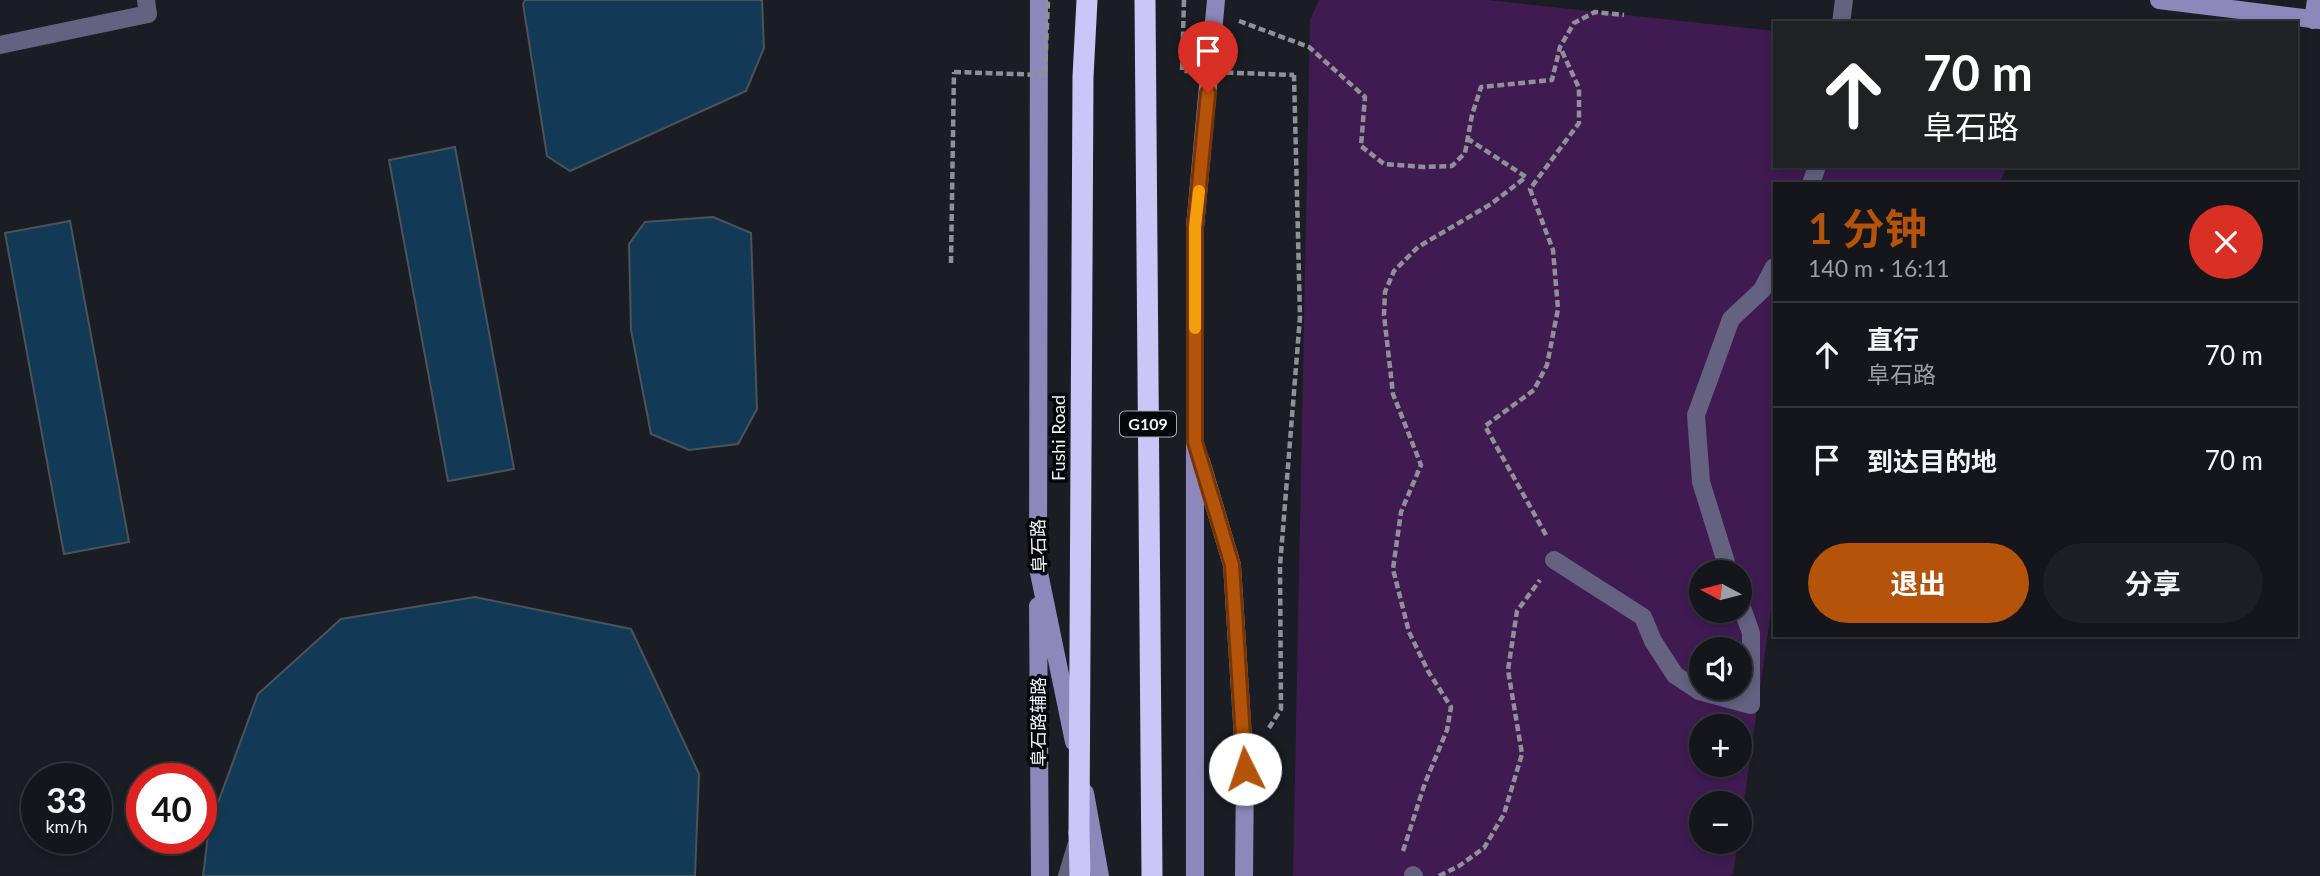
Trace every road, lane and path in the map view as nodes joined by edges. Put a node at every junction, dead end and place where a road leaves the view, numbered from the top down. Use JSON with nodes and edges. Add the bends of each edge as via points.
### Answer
{"nodes":[{"id":1,"x":146,"y":0,"type":"edge"},
{"id":2,"x":1039,"y":0,"type":"edge"},
{"id":3,"x":1048,"y":0,"type":"edge"},
{"id":4,"x":1087,"y":0,"type":"edge"},
{"id":5,"x":1145,"y":0,"type":"edge"},
{"id":6,"x":1184,"y":0,"type":"edge"},
{"id":7,"x":1844,"y":0,"type":"edge"},
{"id":8,"x":2159,"y":0,"type":"edge"},
{"id":9,"x":2316,"y":0,"type":"edge"},
{"id":10,"x":1215,"y":6,"type":"edge"},
{"id":11,"x":1624,"y":15,"type":"dead end"},
{"id":12,"x":2317,"y":20,"type":"edge"},
{"id":13,"x":1842,"y":21,"type":"edge"},
{"id":14,"x":0,"y":44,"type":"edge"},
{"id":15,"x":1560,"y":47,"type":"junction"},
{"id":16,"x":1468,"y":139,"type":"junction"},
{"id":17,"x":951,"y":263,"type":"dead end"},
{"id":18,"x":1773,"y":269,"type":"edge"},
{"id":19,"x":1195,"y":442,"type":"junction"},
{"id":20,"x":1554,"y":560,"type":"junction"},
{"id":21,"x":1725,"y":560,"type":"edge"},
{"id":22,"x":1038,"y":568,"type":"junction"},
{"id":23,"x":1747,"y":623,"type":"edge"},
{"id":24,"x":1281,"y":709,"type":"dead end"},
{"id":25,"x":1079,"y":833,"type":"junction"},
{"id":26,"x":1152,"y":849,"type":"junction"},
{"id":27,"x":1040,"y":876,"type":"edge"},
{"id":28,"x":1067,"y":876,"type":"edge"},
{"id":29,"x":1080,"y":876,"type":"edge"},
{"id":30,"x":1100,"y":876,"type":"edge"},
{"id":31,"x":1152,"y":876,"type":"edge"},
{"id":32,"x":1161,"y":876,"type":"edge"},
{"id":33,"x":1195,"y":876,"type":"edge"},
{"id":34,"x":1244,"y":876,"type":"edge"},
{"id":35,"x":1414,"y":876,"type":"edge"},
{"id":36,"x":1438,"y":876,"type":"edge"}],
"edges":[{"from":1,"to":14,"type":"street","via":[[148,14]]},
{"from":2,"to":22,"type":"main road","name":"阜石路"},
{"from":3,"to":17,"type":"path","bridge":true,"via":[[1045,75],[954,72]]},
{"from":4,"to":25,"type":"highway","name":"Fushi Road","bridge":true},
{"from":5,"to":26,"type":"highway","number":"G109"},
{"from":6,"to":24,"type":"path","bridge":true,"via":[[1182,71],[1294,75],[1300,317],[1280,566]]},
{"from":7,"to":13,"type":"street"},
{"from":8,"to":12,"type":"main road"},
{"from":9,"to":12,"type":"main road"},
{"from":10,"to":16,"type":"path","via":[[1309,47],[1365,97],[1362,146],[1384,164],[1452,166],[1465,153]]},
{"from":10,"to":19,"type":"main road","via":[[1195,227]]},
{"from":11,"to":15,"type":"path","via":[[1595,12],[1574,23]]},
{"from":15,"to":16,"type":"path","via":[[1552,80],[1481,87]]},
{"from":15,"to":20,"type":"path","via":[[1578,88],[1579,123],[1530,189],[1553,250],[1558,309],[1547,366],[1534,390],[1486,426],[1544,531]]},
{"from":16,"to":35,"type":"path","via":[[1526,177],[1491,204],[1418,247],[1394,271],[1385,292],[1393,394],[1421,465],[1401,512],[1393,569],[1409,632],[1451,707],[1403,852]]},
{"from":18,"to":21,"type":"street","via":[[1762,290],[1731,319],[1696,415],[1700,482]]},
{"from":19,"to":33,"type":"main road"},
{"from":19,"to":34,"type":"main road","via":[[1232,565],[1245,769]]},
{"from":20,"to":23,"type":"street","via":[[1643,617],[1675,675],[1699,691],[1751,705]]},
{"from":20,"to":36,"type":"path","via":[[1517,611],[1508,670],[1522,754],[1504,814],[1484,848]]},
{"from":22,"to":27,"type":"main road","name":"阜石路辅路"},
{"from":22,"to":30,"type":"main road","name":"阜石路"},
{"from":25,"to":28,"type":"street"},
{"from":25,"to":29,"type":"highway","name":"Fushi Road"},
{"from":26,"to":31,"type":"highway","number":"G109"},
{"from":26,"to":32,"type":"street"}]}
